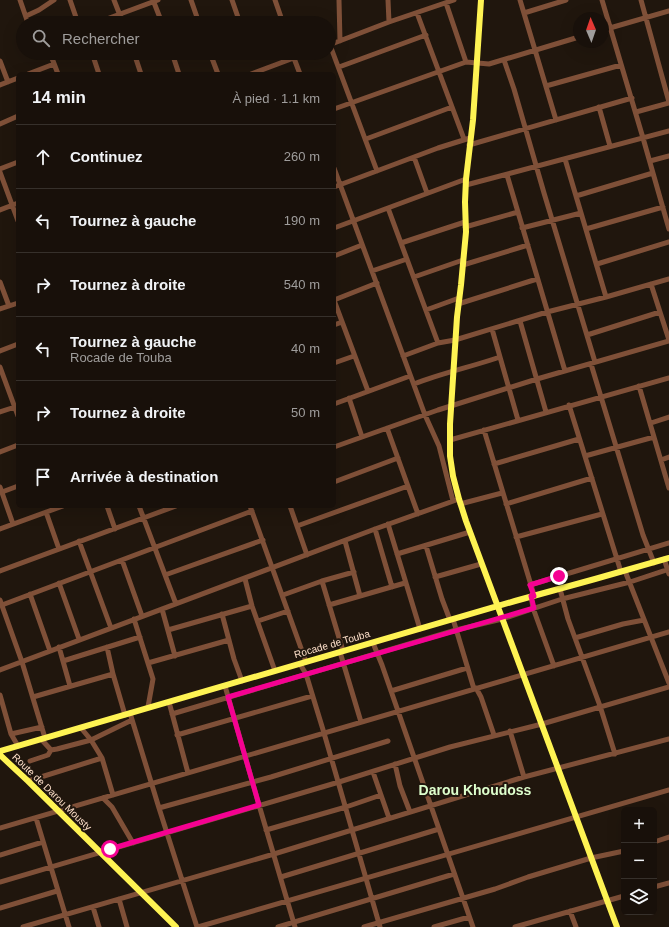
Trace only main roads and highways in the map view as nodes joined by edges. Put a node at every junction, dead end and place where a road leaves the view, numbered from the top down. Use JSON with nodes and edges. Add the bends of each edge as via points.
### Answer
{"nodes":[{"id":1,"x":481,"y":0,"type":"edge"},
{"id":2,"x":667,"y":559,"type":"edge"},
{"id":3,"x":497,"y":606,"type":"junction"},
{"id":4,"x":0,"y":751,"type":"edge"},
{"id":5,"x":0,"y":755,"type":"edge"},
{"id":6,"x":176,"y":927,"type":"edge"},
{"id":7,"x":617,"y":927,"type":"edge"}],
"edges":[{"from":1,"to":3,"type":"main road","via":[[468,141],[463,263],[452,372],[450,440],[457,501]]},
{"from":2,"to":3,"type":"main road","name":"Rocade de Touba"},
{"from":3,"to":4,"type":"main road","name":"Rocade de Touba"},
{"from":3,"to":7,"type":"main road"},
{"from":5,"to":6,"type":"main road","name":"Route de Darou Mousty"}]}
